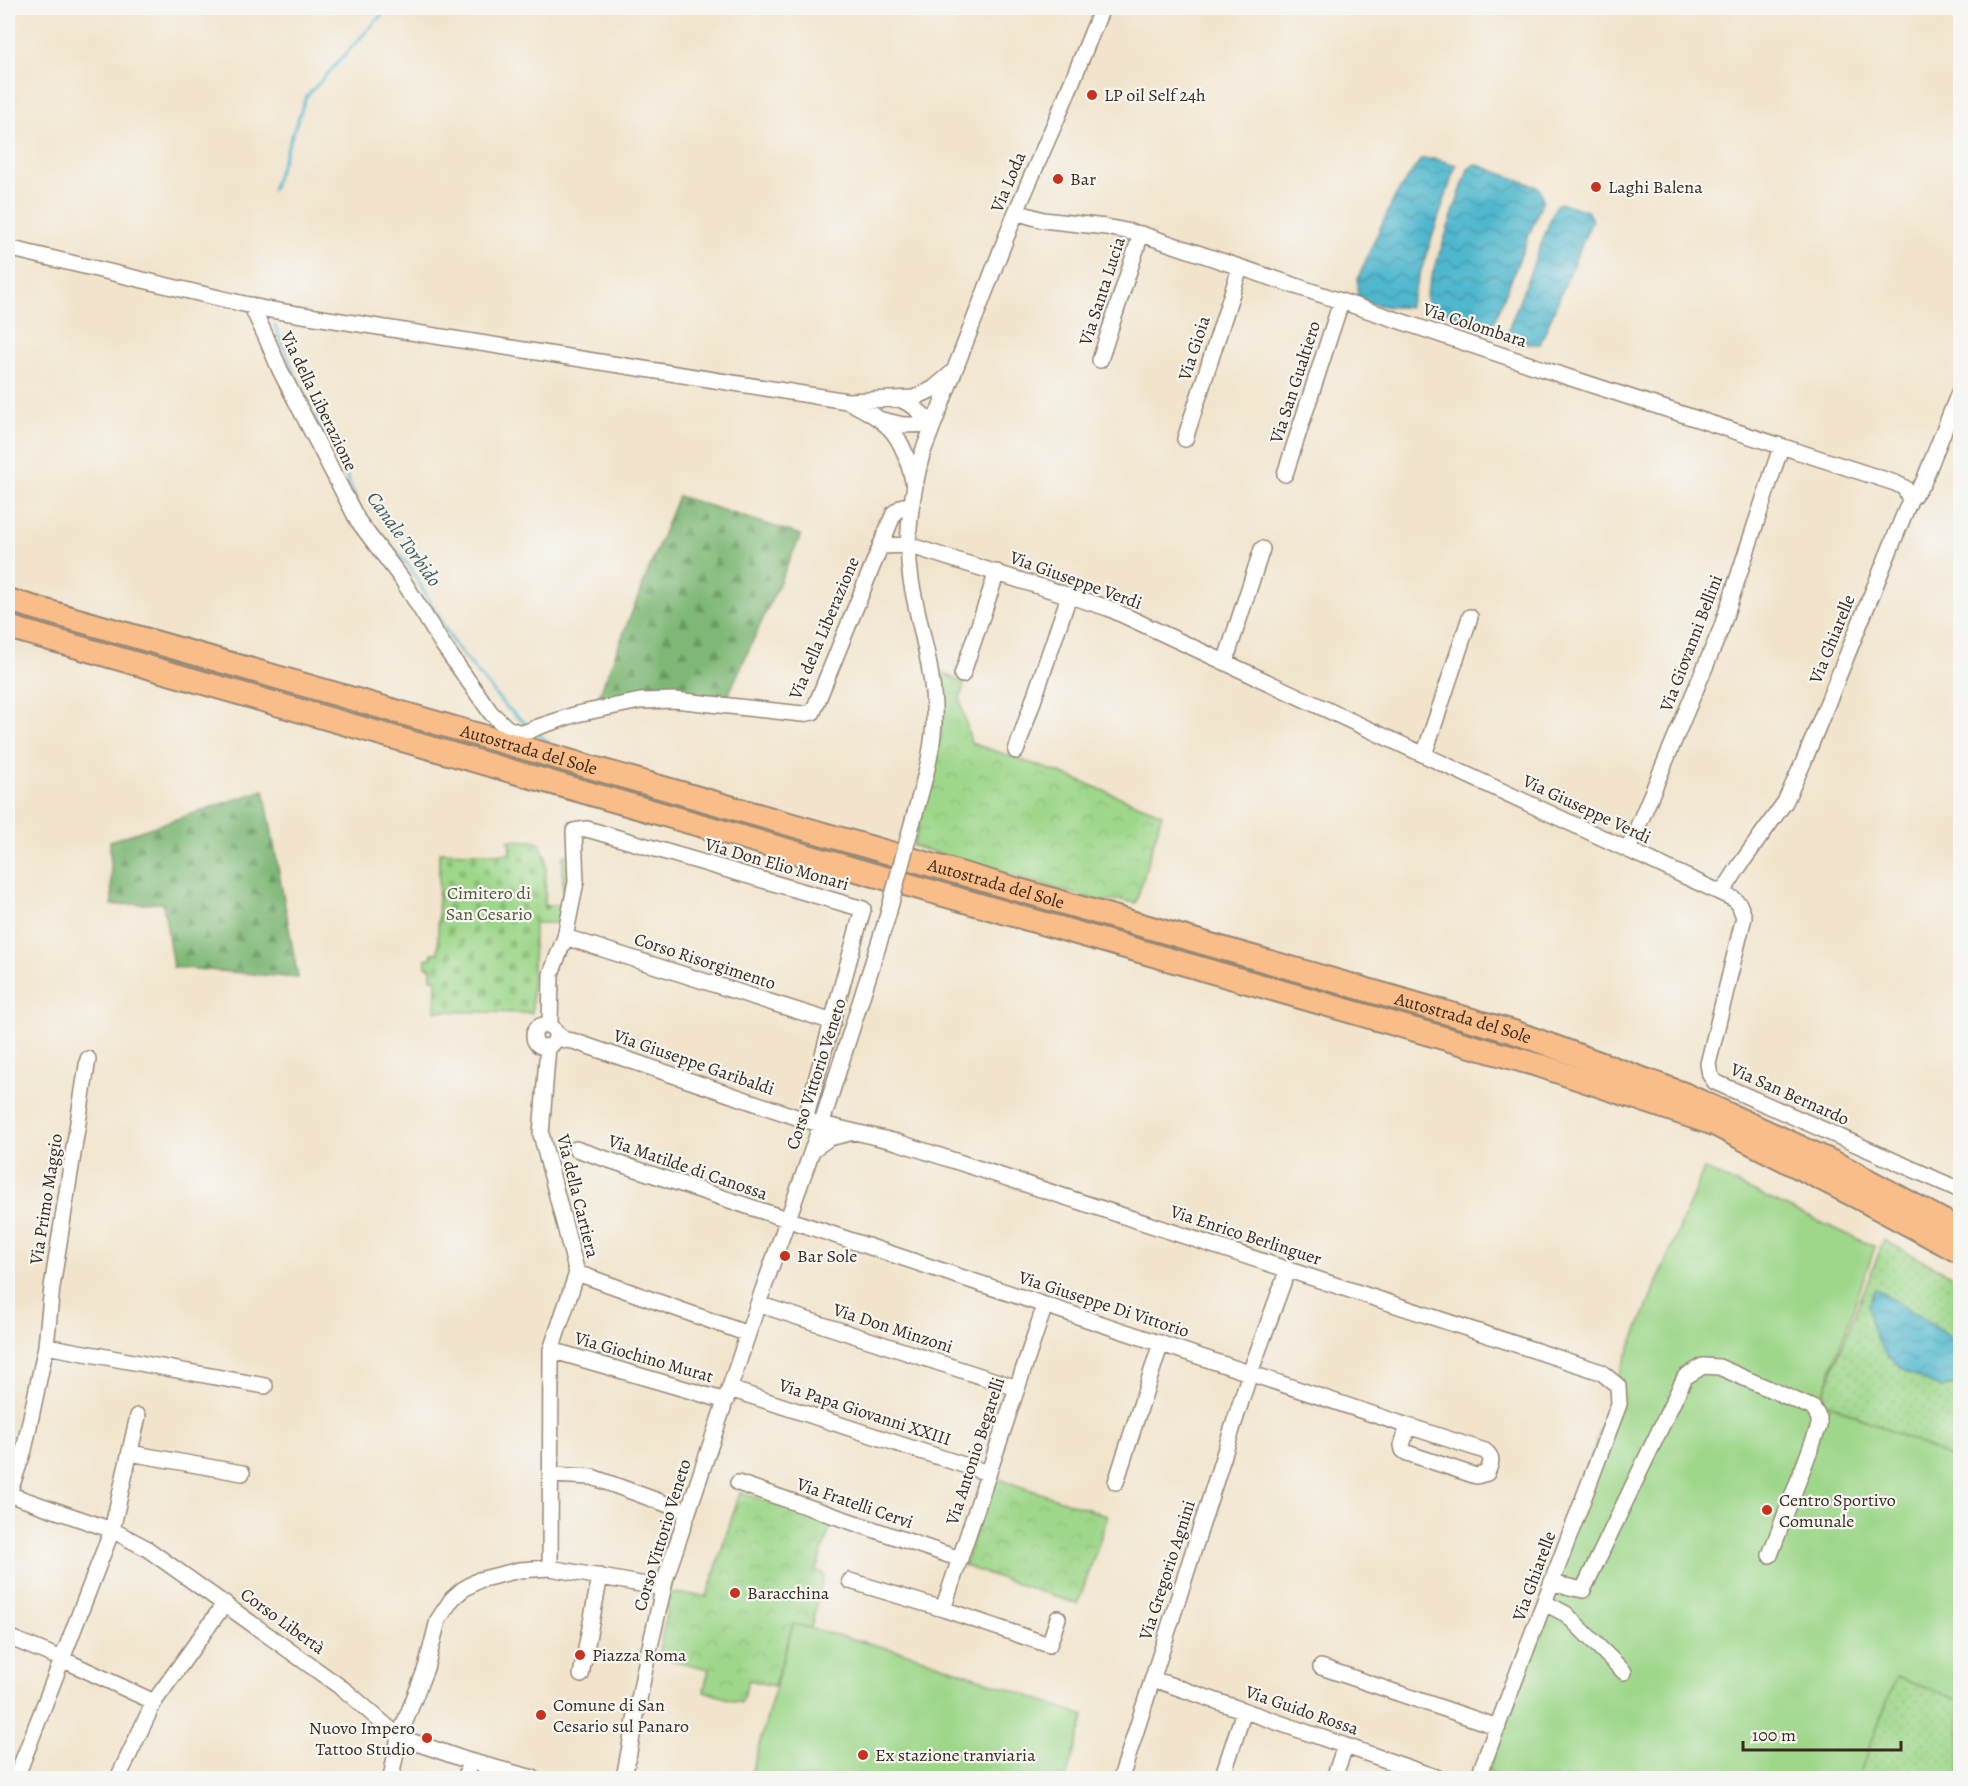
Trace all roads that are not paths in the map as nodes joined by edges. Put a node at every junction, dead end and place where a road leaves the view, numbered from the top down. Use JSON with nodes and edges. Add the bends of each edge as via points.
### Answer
{"nodes":[{"id":1,"x":1102,"y":8,"type":"edge"},
{"id":2,"x":1016,"y":212,"type":"junction"},
{"id":3,"x":1141,"y":234,"type":"junction"},
{"id":4,"x":8,"y":248,"type":"edge"},
{"id":5,"x":1240,"y":268,"type":"junction"},
{"id":6,"x":1341,"y":302,"type":"junction"},
{"id":7,"x":251,"y":305,"type":"junction"},
{"id":8,"x":1100,"y":360,"type":"dead end"},
{"id":9,"x":953,"y":372,"type":"junction"},
{"id":10,"x":1960,"y":390,"type":"edge"},
{"id":11,"x":900,"y":399,"type":"junction"},
{"id":12,"x":846,"y":400,"type":"junction"},
{"id":13,"x":882,"y":420,"type":"junction"},
{"id":14,"x":933,"y":424,"type":"junction"},
{"id":15,"x":1185,"y":439,"type":"dead end"},
{"id":16,"x":1781,"y":447,"type":"junction"},
{"id":17,"x":1285,"y":474,"type":"dead end"},
{"id":18,"x":914,"y":487,"type":"junction"},
{"id":19,"x":1910,"y":500,"type":"junction"},
{"id":20,"x":911,"y":506,"type":"junction"},
{"id":21,"x":908,"y":545,"type":"junction"},
{"id":22,"x":880,"y":546,"type":"junction"},
{"id":23,"x":1262,"y":549,"type":"dead end"},
{"id":24,"x":997,"y":572,"type":"junction"},
{"id":25,"x":1069,"y":596,"type":"junction"},
{"id":26,"x":8,"y":600,"type":"edge"},
{"id":27,"x":1470,"y":617,"type":"dead end"},
{"id":28,"x":8,"y":627,"type":"edge"},
{"id":29,"x":1225,"y":662,"type":"junction"},
{"id":30,"x":962,"y":675,"type":"dead end"},
{"id":31,"x":1016,"y":751,"type":"dead end"},
{"id":32,"x":1424,"y":755,"type":"junction"},
{"id":33,"x":1628,"y":850,"type":"junction"},
{"id":34,"x":1728,"y":896,"type":"junction"},
{"id":35,"x":565,"y":937,"type":"junction"},
{"id":36,"x":833,"y":1022,"type":"junction"},
{"id":37,"x":553,"y":1029,"type":"junction"},
{"id":38,"x":88,"y":1059,"type":"dead end"},
{"id":39,"x":831,"y":1095,"type":"junction"},
{"id":40,"x":805,"y":1120,"type":"junction"},
{"id":41,"x":822,"y":1122,"type":"junction"},
{"id":42,"x":857,"y":1131,"type":"junction"},
{"id":43,"x":576,"y":1149,"type":"dead end"},
{"id":44,"x":812,"y":1150,"type":"junction"},
{"id":45,"x":1960,"y":1190,"type":"edge"},
{"id":46,"x":787,"y":1221,"type":"junction"},
{"id":47,"x":1960,"y":1230,"type":"edge"},
{"id":48,"x":1960,"y":1252,"type":"edge"},
{"id":49,"x":1287,"y":1269,"type":"junction"},
{"id":50,"x":578,"y":1273,"type":"junction"},
{"id":51,"x":758,"y":1304,"type":"junction"},
{"id":52,"x":1044,"y":1305,"type":"junction"},
{"id":53,"x":748,"y":1334,"type":"junction"},
{"id":54,"x":1161,"y":1343,"type":"junction"},
{"id":55,"x":46,"y":1346,"type":"junction"},
{"id":56,"x":551,"y":1350,"type":"junction"},
{"id":57,"x":1250,"y":1373,"type":"junction"},
{"id":58,"x":265,"y":1386,"type":"dead end"},
{"id":59,"x":1618,"y":1386,"type":"joint"},
{"id":60,"x":1017,"y":1388,"type":"junction"},
{"id":61,"x":728,"y":1395,"type":"junction"},
{"id":62,"x":138,"y":1416,"type":"dead end"},
{"id":63,"x":1408,"y":1426,"type":"junction"},
{"id":64,"x":130,"y":1453,"type":"junction"},
{"id":65,"x":242,"y":1473,"type":"dead end"},
{"id":66,"x":988,"y":1473,"type":"junction"},
{"id":67,"x":551,"y":1475,"type":"dead end"},
{"id":68,"x":1116,"y":1482,"type":"dead end"},
{"id":69,"x":738,"y":1484,"type":"dead end"},
{"id":70,"x":8,"y":1495,"type":"edge"},
{"id":71,"x":688,"y":1512,"type":"junction"},
{"id":72,"x":112,"y":1530,"type":"junction"},
{"id":73,"x":1770,"y":1555,"type":"dead end"},
{"id":74,"x":960,"y":1559,"type":"junction"},
{"id":75,"x":550,"y":1568,"type":"junction"},
{"id":76,"x":600,"y":1576,"type":"junction"},
{"id":77,"x":850,"y":1581,"type":"dead end"},
{"id":78,"x":1552,"y":1583,"type":"junction"},
{"id":79,"x":663,"y":1588,"type":"junction"},
{"id":80,"x":225,"y":1603,"type":"junction"},
{"id":81,"x":1545,"y":1603,"type":"junction"},
{"id":82,"x":943,"y":1609,"type":"junction"},
{"id":83,"x":1058,"y":1618,"type":"dead end"},
{"id":84,"x":8,"y":1637,"type":"edge"},
{"id":85,"x":62,"y":1659,"type":"junction"},
{"id":86,"x":1321,"y":1667,"type":"dead end"},
{"id":87,"x":1624,"y":1672,"type":"dead end"},
{"id":88,"x":581,"y":1675,"type":"dead end"},
{"id":89,"x":1153,"y":1679,"type":"junction"},
{"id":90,"x":154,"y":1702,"type":"junction"},
{"id":91,"x":1244,"y":1711,"type":"junction"},
{"id":92,"x":1498,"y":1727,"type":"junction"},
{"id":93,"x":399,"y":1737,"type":"junction"},
{"id":94,"x":1345,"y":1746,"type":"junction"},
{"id":95,"x":469,"y":1761,"type":"junction"},
{"id":96,"x":17,"y":1775,"type":"edge"},
{"id":97,"x":118,"y":1779,"type":"edge"},
{"id":98,"x":391,"y":1779,"type":"edge"},
{"id":99,"x":466,"y":1779,"type":"edge"},
{"id":100,"x":533,"y":1779,"type":"edge"},
{"id":101,"x":624,"y":1779,"type":"edge"},
{"id":102,"x":1121,"y":1779,"type":"edge"},
{"id":103,"x":1222,"y":1779,"type":"edge"},
{"id":104,"x":1334,"y":1779,"type":"edge"},
{"id":105,"x":1438,"y":1779,"type":"edge"},
{"id":106,"x":1479,"y":1779,"type":"edge"}],
"edges":[{"from":1,"to":2,"type":"street","name":"Via Loda"},
{"from":2,"to":3,"type":"street","name":"Via Colombara","via":[[1043,220]]},
{"from":2,"to":9,"type":"street","name":"Via Loda"},
{"from":3,"to":5,"type":"street","name":"Via Colombara"},
{"from":3,"to":8,"type":"street","name":"Via Santa Lucia"},
{"from":4,"to":7,"type":"street","name":"Via della Liberazione"},
{"from":5,"to":6,"type":"street","name":"Via Colombara"},
{"from":5,"to":15,"type":"street","name":"Via Gioia"},
{"from":6,"to":16,"type":"street","name":"Via Colombara"},
{"from":6,"to":17,"type":"street","name":"Via San Gualtiero"},
{"from":7,"to":12,"type":"street","name":"Via della Liberazione"},
{"from":7,"to":22,"type":"street","name":"Via della Liberazione","via":[[285,381],[358,521],[402,579],[491,713],[507,728],[532,730],[577,714],[640,701],[675,700],[813,712]]},
{"from":9,"to":11,"type":"street","name":"Via della Liberazione","via":[[933,389],[914,398]]},
{"from":9,"to":14,"type":"street","name":"Corso Vittorio Veneto"},
{"from":10,"to":19,"type":"street","name":"Via Ghiarelle","via":[[1923,483]]},
{"from":11,"to":12,"type":"street","name":"Via della Liberazione"},
{"from":11,"to":14,"type":"street"},
{"from":12,"to":13,"type":"street","name":"Via della Liberazione"},
{"from":13,"to":14,"type":"street","name":"Via della Liberazione","via":[[903,425]]},
{"from":13,"to":18,"type":"street","name":"Via della Liberazione","via":[[900,440]]},
{"from":14,"to":18,"type":"street","name":"Corso Vittorio Veneto"},
{"from":16,"to":19,"type":"street","name":"Via Colombara","via":[[1895,483],[1905,488]]},
{"from":16,"to":33,"type":"street","name":"Via Giovanni Bellini","via":[[1721,629]]},
{"from":18,"to":20,"type":"street","name":"Corso Vittorio Veneto"},
{"from":19,"to":34,"type":"street","name":"Via Ghiarelle","via":[[1785,802],[1740,865]]},
{"from":20,"to":21,"type":"street","name":"Corso Vittorio Veneto"},
{"from":20,"to":22,"type":"street","name":"Via della Liberazione","via":[[903,506],[894,513]]},
{"from":21,"to":22,"type":"street","name":"Via della Liberazione"},
{"from":21,"to":24,"type":"street","name":"Via Giuseppe Verdi"},
{"from":21,"to":39,"type":"street","name":"Corso Vittorio Veneto","bridge":true,"via":[[911,579],[930,668],[934,704],[931,750],[886,918]]},
{"from":23,"to":29,"type":"street"},
{"from":24,"to":25,"type":"street","name":"Via Giuseppe Verdi"},
{"from":24,"to":30,"type":"street"},
{"from":25,"to":29,"type":"street","name":"Via Giuseppe Verdi","via":[[1108,608]]},
{"from":25,"to":31,"type":"street"},
{"from":26,"to":47,"type":"highway","name":"Autostrada del Sole","via":[[1514,1032],[1684,1094],[1841,1166]]},
{"from":27,"to":32,"type":"street"},
{"from":28,"to":48,"type":"highway","name":"Autostrada del Sole","via":[[1541,1066],[1714,1125]]},
{"from":29,"to":32,"type":"street","name":"Via Giuseppe Verdi"},
{"from":32,"to":33,"type":"street","name":"Via Giuseppe Verdi"},
{"from":33,"to":34,"type":"street","name":"Via Giuseppe Verdi"},
{"from":34,"to":45,"type":"street","name":"Via San Bernardo","via":[[1739,904],[1744,917],[1708,1064],[1712,1078]]},
{"from":35,"to":36,"type":"street","name":"Corso Risorgimento"},
{"from":35,"to":36,"type":"street","name":"Via Don Elio Monari","via":[[576,882],[574,831],[587,830],[863,909]]},
{"from":35,"to":37,"type":"street","via":[[551,974]]},
{"from":36,"to":40,"type":"street","name":"Via Don Elio Monari"},
{"from":37,"to":40,"type":"street","name":"Via Giuseppe Garibaldi","via":[[565,1040]]},
{"from":37,"to":50,"type":"street","name":"Via della Cartiera","via":[[540,1026],[534,1036],[537,1043],[548,1046],[541,1134]]},
{"from":38,"to":55,"type":"street","name":"Via Primo Maggio"},
{"from":39,"to":41,"type":"street","name":"Corso Vittorio Veneto"},
{"from":39,"to":42,"type":"street","via":[[840,1116]]},
{"from":40,"to":41,"type":"street","name":"Via Giuseppe Garibaldi"},
{"from":41,"to":42,"type":"street","name":"Via Enrico Berlinguer"},
{"from":41,"to":44,"type":"street","name":"Corso Vittorio Veneto"},
{"from":42,"to":44,"type":"street","via":[[829,1138]]},
{"from":42,"to":49,"type":"street","name":"Via Enrico Berlinguer"},
{"from":43,"to":46,"type":"street","name":"Via Matilde di Canossa"},
{"from":44,"to":46,"type":"street","name":"Corso Vittorio Veneto"},
{"from":46,"to":51,"type":"street","name":"Corso Vittorio Veneto"},
{"from":46,"to":52,"type":"street","name":"Via Giuseppe Di Vittorio"},
{"from":49,"to":57,"type":"street","name":"Via Gregorio Agnini"},
{"from":49,"to":59,"type":"street","name":"Via Enrico Berlinguer","via":[[1601,1372]]},
{"from":50,"to":53,"type":"street"},
{"from":50,"to":56,"type":"street","name":"Via della Cartiera"},
{"from":51,"to":53,"type":"street","name":"Corso Vittorio Veneto"},
{"from":51,"to":60,"type":"street","name":"Via Don Minzoni"},
{"from":52,"to":54,"type":"street","name":"Via Giuseppe Di Vittorio"},
{"from":52,"to":60,"type":"street","name":"Via Antonio Begarelli"},
{"from":53,"to":61,"type":"street","name":"Corso Vittorio Veneto"},
{"from":54,"to":57,"type":"street","name":"Via Giuseppe Di Vittorio"},
{"from":54,"to":68,"type":"street"},
{"from":55,"to":58,"type":"street"},
{"from":55,"to":70,"type":"street","name":"Via Primo Maggio","via":[[24,1450]]},
{"from":56,"to":61,"type":"street","name":"Via Giochino Murat"},
{"from":56,"to":75,"type":"street","name":"Via della Cartiera"},
{"from":57,"to":63,"type":"street","name":"Via Giuseppe Di Vittorio"},
{"from":57,"to":89,"type":"street","name":"Via Gregorio Agnini"},
{"from":59,"to":78,"type":"street","name":"Via Ghiarelle","via":[[1619,1404]]},
{"from":60,"to":66,"type":"street","name":"Via Antonio Begarelli"},
{"from":61,"to":66,"type":"street","name":"Via Papa Giovanni XXIII"},
{"from":61,"to":71,"type":"street","name":"Corso Vittorio Veneto"},
{"from":62,"to":64,"type":"street"},
{"from":63,"to":63,"type":"street","name":"Via Giuseppe Di Vittorio","via":[[1402,1445],[1407,1453],[1476,1476],[1487,1473],[1492,1460],[1485,1451]]},
{"from":64,"to":65,"type":"street"},
{"from":64,"to":72,"type":"street"},
{"from":66,"to":74,"type":"street","name":"Via Antonio Begarelli"},
{"from":67,"to":71,"type":"street","via":[[592,1477]]},
{"from":69,"to":74,"type":"street","name":"Via Fratelli Cervi"},
{"from":70,"to":72,"type":"street","name":"Corso Libertà"},
{"from":71,"to":79,"type":"street","name":"Corso Vittorio Veneto"},
{"from":72,"to":80,"type":"street","name":"Corso Libertà","via":[[146,1548]]},
{"from":72,"to":85,"type":"street"},
{"from":73,"to":78,"type":"street","via":[[1819,1418],[1813,1408],[1719,1367],[1702,1366],[1685,1377],[1583,1590]]},
{"from":74,"to":82,"type":"street","name":"Via Antonio Begarelli"},
{"from":75,"to":76,"type":"street"},
{"from":75,"to":93,"type":"street","via":[[519,1570],[479,1580],[452,1599],[438,1620],[426,1668]]},
{"from":76,"to":79,"type":"street"},
{"from":76,"to":88,"type":"street"},
{"from":77,"to":82,"type":"street"},
{"from":78,"to":81,"type":"street","name":"Via Ghiarelle"},
{"from":79,"to":101,"type":"street","name":"Corso Vittorio Veneto"},
{"from":80,"to":90,"type":"street"},
{"from":80,"to":93,"type":"street","name":"Corso Libertà","via":[[346,1690]]},
{"from":81,"to":87,"type":"street","via":[[1566,1614]]},
{"from":81,"to":92,"type":"street","name":"Via Ghiarelle"},
{"from":82,"to":83,"type":"street","via":[[1048,1645]]},
{"from":84,"to":85,"type":"street"},
{"from":85,"to":90,"type":"street"},
{"from":85,"to":96,"type":"street"},
{"from":86,"to":92,"type":"street"},
{"from":89,"to":91,"type":"street","name":"Via Guido Rossa"},
{"from":89,"to":102,"type":"street","name":"Via Gregorio Agnini"},
{"from":90,"to":97,"type":"street"},
{"from":91,"to":94,"type":"street","name":"Via Guido Rossa"},
{"from":91,"to":103,"type":"street"},
{"from":92,"to":106,"type":"street","name":"Via Ghiarelle"},
{"from":93,"to":95,"type":"street","name":"Corso Libertà"},
{"from":93,"to":98,"type":"street"},
{"from":94,"to":104,"type":"street"},
{"from":94,"to":105,"type":"street","name":"Via Guido Rossa"},
{"from":95,"to":99,"type":"street"},
{"from":95,"to":100,"type":"street","name":"Corso Libertà"}]}
